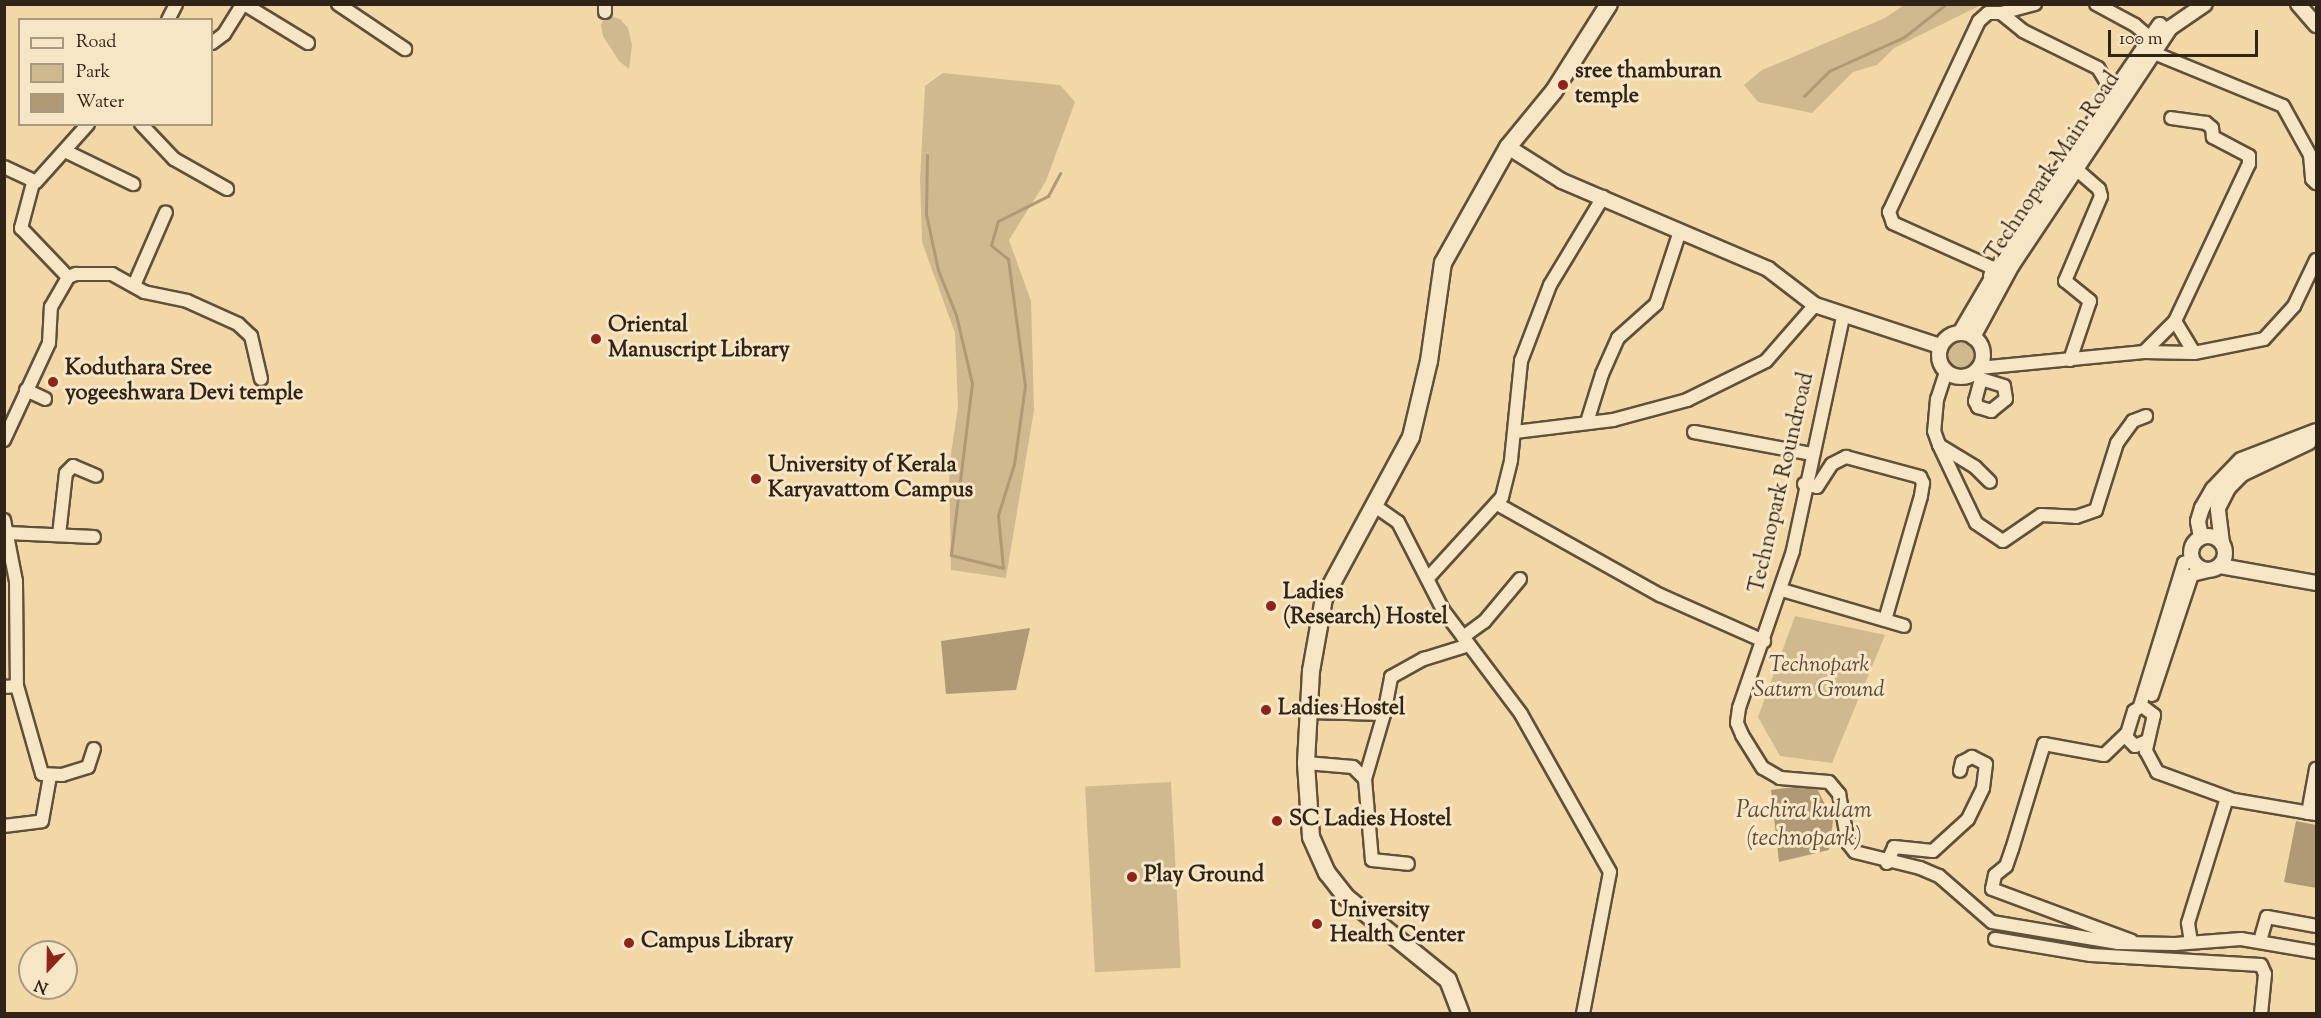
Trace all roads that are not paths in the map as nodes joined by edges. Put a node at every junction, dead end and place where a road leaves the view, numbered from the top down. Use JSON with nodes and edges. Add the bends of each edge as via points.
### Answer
{"nodes":[{"id":1,"x":176,"y":4,"type":"edge"},
{"id":2,"x":243,"y":4,"type":"edge"},
{"id":3,"x":338,"y":4,"type":"edge"},
{"id":4,"x":1609,"y":4,"type":"edge"},
{"id":5,"x":2035,"y":4,"type":"edge"},
{"id":6,"x":2097,"y":4,"type":"edge"},
{"id":7,"x":2188,"y":4,"type":"edge"},
{"id":8,"x":2205,"y":4,"type":"edge"},
{"id":9,"x":2298,"y":4,"type":"edge"},
{"id":10,"x":2305,"y":4,"type":"edge"},
{"id":11,"x":2001,"y":13,"type":"junction"},
{"id":12,"x":2316,"y":17,"type":"edge"},
{"id":13,"x":169,"y":18,"type":"edge"},
{"id":14,"x":2316,"y":25,"type":"edge"},
{"id":15,"x":2160,"y":26,"type":"junction"},
{"id":16,"x":2151,"y":39,"type":"junction"},
{"id":17,"x":213,"y":42,"type":"edge"},
{"id":18,"x":308,"y":43,"type":"dead end"},
{"id":19,"x":405,"y":49,"type":"dead end"},
{"id":20,"x":2154,"y":53,"type":"junction"},
{"id":21,"x":2113,"y":93,"type":"junction"},
{"id":22,"x":2170,"y":118,"type":"dead end"},
{"id":23,"x":86,"y":126,"type":"edge"},
{"id":24,"x":143,"y":126,"type":"edge"},
{"id":25,"x":2092,"y":126,"type":"junction"},
{"id":26,"x":1508,"y":147,"type":"junction"},
{"id":27,"x":65,"y":151,"type":"junction"},
{"id":28,"x":4,"y":167,"type":"edge"},
{"id":29,"x":2078,"y":171,"type":"junction"},
{"id":30,"x":33,"y":183,"type":"junction"},
{"id":31,"x":2316,"y":183,"type":"edge"},
{"id":32,"x":133,"y":184,"type":"dead end"},
{"id":33,"x":226,"y":189,"type":"dead end"},
{"id":34,"x":1603,"y":197,"type":"junction"},
{"id":35,"x":166,"y":212,"type":"dead end"},
{"id":36,"x":1680,"y":231,"type":"junction"},
{"id":37,"x":2316,"y":260,"type":"edge"},
{"id":38,"x":1990,"y":276,"type":"junction"},
{"id":39,"x":68,"y":277,"type":"junction"},
{"id":40,"x":135,"y":283,"type":"junction"},
{"id":41,"x":1815,"y":305,"type":"junction"},
{"id":42,"x":1843,"y":317,"type":"junction"},
{"id":43,"x":2175,"y":321,"type":"junction"},
{"id":44,"x":1967,"y":335,"type":"junction"},
{"id":45,"x":1940,"y":346,"type":"junction"},
{"id":46,"x":2144,"y":352,"type":"junction"},
{"id":47,"x":2194,"y":353,"type":"junction"},
{"id":48,"x":2070,"y":360,"type":"junction"},
{"id":49,"x":1946,"y":372,"type":"junction"},
{"id":50,"x":1978,"y":373,"type":"junction"},
{"id":51,"x":261,"y":380,"type":"dead end"},
{"id":52,"x":26,"y":390,"type":"junction"},
{"id":53,"x":45,"y":399,"type":"dead end"},
{"id":54,"x":2146,"y":416,"type":"dead end"},
{"id":55,"x":1587,"y":422,"type":"junction"},
{"id":56,"x":2316,"y":431,"type":"edge"},
{"id":57,"x":1515,"y":432,"type":"junction"},
{"id":58,"x":1694,"y":432,"type":"dead end"},
{"id":59,"x":2316,"y":439,"type":"edge"},
{"id":60,"x":4,"y":440,"type":"edge"},
{"id":61,"x":1940,"y":445,"type":"junction"},
{"id":62,"x":1811,"y":454,"type":"junction"},
{"id":63,"x":96,"y":476,"type":"dead end"},
{"id":64,"x":1990,"y":482,"type":"dead end"},
{"id":65,"x":1804,"y":484,"type":"junction"},
{"id":66,"x":1497,"y":504,"type":"junction"},
{"id":67,"x":1375,"y":506,"type":"junction"},
{"id":68,"x":4,"y":520,"type":"edge"},
{"id":69,"x":8,"y":533,"type":"junction"},
{"id":70,"x":59,"y":535,"type":"junction"},
{"id":71,"x":94,"y":537,"type":"dead end"},
{"id":72,"x":2201,"y":537,"type":"junction"},
{"id":73,"x":2222,"y":543,"type":"junction"},
{"id":74,"x":2193,"y":561,"type":"junction"},
{"id":75,"x":2217,"y":565,"type":"junction"},
{"id":76,"x":2316,"y":575,"type":"edge"},
{"id":77,"x":1428,"y":578,"type":"junction"},
{"id":78,"x":1520,"y":579,"type":"dead end"},
{"id":79,"x":2316,"y":583,"type":"edge"},
{"id":80,"x":1782,"y":590,"type":"junction"},
{"id":81,"x":1885,"y":620,"type":"junction"},
{"id":82,"x":1904,"y":626,"type":"dead end"},
{"id":83,"x":1466,"y":641,"type":"junction"},
{"id":84,"x":1764,"y":641,"type":"junction"},
{"id":85,"x":10,"y":686,"type":"edge"},
{"id":86,"x":2144,"y":707,"type":"junction"},
{"id":87,"x":1310,"y":712,"type":"junction"},
{"id":88,"x":1384,"y":714,"type":"junction"},
{"id":89,"x":2126,"y":734,"type":"junction"},
{"id":90,"x":2147,"y":741,"type":"junction"},
{"id":91,"x":94,"y":749,"type":"dead end"},
{"id":92,"x":1306,"y":763,"type":"junction"},
{"id":93,"x":2316,"y":769,"type":"edge"},
{"id":94,"x":1960,"y":771,"type":"dead end"},
{"id":95,"x":50,"y":776,"type":"junction"},
{"id":96,"x":1365,"y":779,"type":"junction"},
{"id":97,"x":2227,"y":798,"type":"junction"},
{"id":98,"x":2312,"y":814,"type":"edge"},
{"id":99,"x":4,"y":825,"type":"edge"},
{"id":100,"x":1887,"y":863,"type":"junction"},
{"id":101,"x":1408,"y":864,"type":"dead end"},
{"id":102,"x":2316,"y":926,"type":"edge"},
{"id":103,"x":1995,"y":939,"type":"dead end"},
{"id":104,"x":2260,"y":940,"type":"junction"},
{"id":105,"x":2134,"y":942,"type":"junction"},
{"id":106,"x":2191,"y":942,"type":"junction"},
{"id":107,"x":2316,"y":952,"type":"edge"},
{"id":108,"x":1461,"y":1014,"type":"edge"},
{"id":109,"x":1583,"y":1014,"type":"edge"},
{"id":110,"x":2261,"y":1014,"type":"edge"}],
"edges":[{"from":1,"to":13,"type":"street"},
{"from":2,"to":17,"type":"street","via":[[224,34]]},
{"from":2,"to":18,"type":"street"},
{"from":3,"to":19,"type":"street"},
{"from":4,"to":26,"type":"main road","via":[[1554,91]]},
{"from":5,"to":11,"type":"street"},
{"from":6,"to":16,"type":"street","via":[[2135,25]]},
{"from":7,"to":15,"type":"street","name":"Technopark Main Road"},
{"from":8,"to":20,"type":"street","name":"Technopark Main Road","via":[[2170,28]]},
{"from":9,"to":14,"type":"street"},
{"from":10,"to":12,"type":"street"},
{"from":11,"to":21,"type":"street","via":[[2023,31],[2098,68]]},
{"from":11,"to":38,"type":"street","via":[[1988,13],[1979,21],[1889,212],[1893,223],[1994,268]]},
{"from":15,"to":16,"type":"street","name":"Technopark Main Road"},
{"from":15,"to":25,"type":"street","name":"Technopark Main Road"},
{"from":16,"to":21,"type":"street","name":"Technopark Main Road"},
{"from":20,"to":29,"type":"street","name":"Technopark Main Road"},
{"from":20,"to":31,"type":"street","via":[[2283,105],[2310,155],[2312,179]]},
{"from":21,"to":25,"type":"street","name":"Technopark Main Road"},
{"from":22,"to":43,"type":"street","via":[[2206,123],[2212,128],[2213,137],[2249,156],[2249,164]]},
{"from":23,"to":27,"type":"street"},
{"from":24,"to":33,"type":"street","via":[[174,159]]},
{"from":25,"to":38,"type":"street","name":"Technopark Main Road"},
{"from":26,"to":34,"type":"street","via":[[1562,181]]},
{"from":26,"to":67,"type":"main road","via":[[1443,263],[1429,361],[1411,437]]},
{"from":27,"to":30,"type":"street"},
{"from":27,"to":32,"type":"street"},
{"from":28,"to":30,"type":"street","via":[[24,174]]},
{"from":29,"to":44,"type":"street","name":"Technopark Main Road"},
{"from":29,"to":48,"type":"street","via":[[2099,189],[2101,196],[2065,281],[2090,301]]},
{"from":30,"to":39,"type":"street","via":[[21,228]]},
{"from":34,"to":36,"type":"street"},
{"from":34,"to":57,"type":"street","via":[[1562,262],[1534,323],[1521,361]]},
{"from":35,"to":40,"type":"street"},
{"from":36,"to":41,"type":"street","via":[[1768,269]]},
{"from":36,"to":55,"type":"street","via":[[1656,304],[1618,338]]},
{"from":37,"to":47,"type":"street","via":[[2294,306],[2264,339]]},
{"from":38,"to":44,"type":"street","name":"Technopark Main Road"},
{"from":39,"to":40,"type":"street","via":[[91,272]]},
{"from":39,"to":52,"type":"street","via":[[51,307],[49,343]]},
{"from":40,"to":51,"type":"street","via":[[144,292],[187,301],[238,324],[251,336]]},
{"from":41,"to":42,"type":"street"},
{"from":41,"to":55,"type":"street","via":[[1766,361],[1751,369],[1687,400],[1613,420]]},
{"from":42,"to":45,"type":"street"},
{"from":42,"to":62,"type":"street","name":"Technopark Roundroad"},
{"from":43,"to":46,"type":"street"},
{"from":43,"to":47,"type":"street"},
{"from":44,"to":45,"type":"street","name":"Technopark Main Road","via":[[1947,338]]},
{"from":44,"to":50,"type":"street","via":[[1982,348]]},
{"from":45,"to":49,"type":"street","via":[[1940,363]]},
{"from":46,"to":47,"type":"street"},
{"from":46,"to":48,"type":"street"},
{"from":48,"to":50,"type":"street"},
{"from":49,"to":50,"type":"street","via":[[1961,378]]},
{"from":49,"to":61,"type":"street","via":[[1937,399],[1934,431]]},
{"from":52,"to":53,"type":"street"},
{"from":52,"to":60,"type":"street"},
{"from":54,"to":61,"type":"street","via":[[2133,422],[2117,443],[2096,510],[2076,517],[2041,515],[2003,541],[1976,523]]},
{"from":55,"to":57,"type":"street"},
{"from":56,"to":72,"type":"street","via":[[2241,460],[2213,489],[2202,508],[2198,521]]},
{"from":57,"to":66,"type":"street"},
{"from":58,"to":62,"type":"street"},
{"from":59,"to":73,"type":"street","via":[[2257,466],[2228,488],[2218,508]]},
{"from":61,"to":64,"type":"street","via":[[1975,467]]},
{"from":62,"to":65,"type":"street","name":"Technopark Roundroad"},
{"from":63,"to":70,"type":"street","via":[[73,466],[66,473]]},
{"from":65,"to":80,"type":"street","name":"Technopark Roundroad"},
{"from":65,"to":81,"type":"street","via":[[1816,487],[1832,464],[1846,457],[1920,477],[1921,496]]},
{"from":66,"to":77,"type":"street"},
{"from":66,"to":84,"type":"street","via":[[1660,595]]},
{"from":67,"to":77,"type":"street","via":[[1398,522]]},
{"from":67,"to":87,"type":"main road","via":[[1324,598],[1311,671]]},
{"from":68,"to":69,"type":"street"},
{"from":69,"to":70,"type":"street"},
{"from":69,"to":85,"type":"street","via":[[16,581]]},
{"from":70,"to":71,"type":"street"},
{"from":72,"to":73,"type":"street","via":[[2214,537]]},
{"from":72,"to":74,"type":"street","via":[[2193,545]]},
{"from":73,"to":75,"type":"street"},
{"from":74,"to":75,"type":"street"},
{"from":74,"to":86,"type":"street","via":[[2184,563]]},
{"from":75,"to":76,"type":"street"},
{"from":75,"to":79,"type":"street"},
{"from":75,"to":86,"type":"street","via":[[2192,575]]},
{"from":77,"to":83,"type":"street","via":[[1428,586]]},
{"from":78,"to":83,"type":"street"},
{"from":80,"to":81,"type":"street"},
{"from":80,"to":84,"type":"street","name":"Technopark Roundroad"},
{"from":81,"to":82,"type":"street"},
{"from":83,"to":88,"type":"street","via":[[1390,677]]},
{"from":83,"to":109,"type":"street","via":[[1521,714],[1610,872]]},
{"from":84,"to":100,"type":"street","name":"Technopark Roundroad","via":[[1739,708],[1737,723],[1746,743],[1773,775],[1787,779],[1822,778],[1835,786],[1848,843],[1855,852]]},
{"from":85,"to":95,"type":"street","via":[[37,766],[42,774]]},
{"from":86,"to":89,"type":"street","via":[[2134,711]]},
{"from":86,"to":90,"type":"street","via":[[2154,717]]},
{"from":87,"to":88,"type":"street"},
{"from":87,"to":92,"type":"main road"},
{"from":88,"to":96,"type":"street"},
{"from":89,"to":90,"type":"street","via":[[2135,746]]},
{"from":89,"to":105,"type":"street","via":[[2104,755],[2044,744],[2009,858],[1995,875],[1992,889]]},
{"from":90,"to":97,"type":"street","via":[[2148,760],[2157,772]]},
{"from":91,"to":95,"type":"street","via":[[88,767]]},
{"from":92,"to":96,"type":"street","via":[[1353,767]]},
{"from":92,"to":108,"type":"main road","via":[[1311,837],[1327,873],[1378,926],[1448,980]]},
{"from":93,"to":98,"type":"street"},
{"from":94,"to":100,"type":"street","via":[[1962,762],[1972,757],[1986,764],[1983,788],[1968,819],[1933,851],[1894,848]]},
{"from":95,"to":99,"type":"street","via":[[42,820]]},
{"from":96,"to":101,"type":"street","via":[[1372,860]]},
{"from":97,"to":98,"type":"street"},
{"from":97,"to":106,"type":"street","via":[[2188,923]]},
{"from":100,"to":105,"type":"street","name":"Technopark Roundroad","via":[[1920,868],[1939,876],[1992,922],[2100,941]]},
{"from":102,"to":104,"type":"street","via":[[2267,917]]},
{"from":103,"to":110,"type":"street","via":[[2091,955],[2261,965],[2265,974]]},
{"from":104,"to":106,"type":"street","name":"Technopark Roundroad"},
{"from":104,"to":107,"type":"street","name":"Technopark Roundroad"},
{"from":105,"to":106,"type":"street","name":"Technopark Roundroad"}]}
